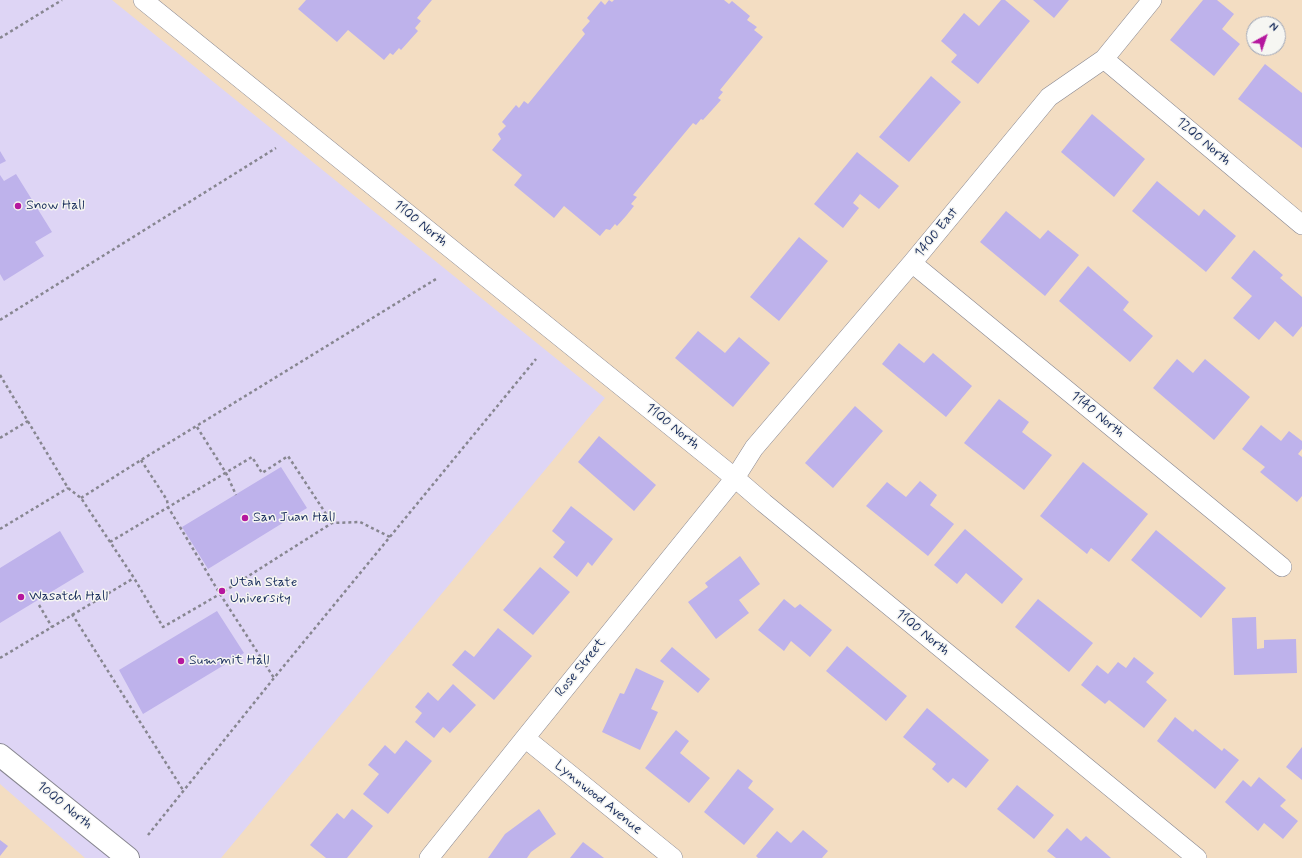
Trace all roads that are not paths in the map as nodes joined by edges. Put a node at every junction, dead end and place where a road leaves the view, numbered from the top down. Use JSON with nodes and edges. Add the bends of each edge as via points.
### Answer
{"nodes":[{"id":1,"x":143,"y":0,"type":"edge"},
{"id":2,"x":1152,"y":0,"type":"edge"},
{"id":3,"x":1104,"y":59,"type":"junction"},
{"id":4,"x":1302,"y":225,"type":"edge"},
{"id":5,"x":912,"y":263,"type":"junction"},
{"id":6,"x":735,"y":478,"type":"junction"},
{"id":7,"x":1282,"y":567,"type":"dead end"},
{"id":8,"x":524,"y":738,"type":"junction"},
{"id":9,"x":0,"y":755,"type":"edge"},
{"id":10,"x":128,"y":858,"type":"edge"},
{"id":11,"x":429,"y":858,"type":"edge"},
{"id":12,"x":672,"y":858,"type":"edge"},
{"id":13,"x":1197,"y":858,"type":"edge"}],
"edges":[{"from":1,"to":6,"type":"street","name":"1100 North"},
{"from":2,"to":3,"type":"street","name":"1400 East"},
{"from":3,"to":4,"type":"street","name":"1200 North"},
{"from":3,"to":5,"type":"street","name":"1400 East","via":[[1049,97]]},
{"from":5,"to":6,"type":"street","name":"1400 East","via":[[754,448]]},
{"from":5,"to":7,"type":"street","name":"1140 North"},
{"from":6,"to":8,"type":"street","name":"Rose Street"},
{"from":6,"to":13,"type":"street","name":"1100 North"},
{"from":8,"to":11,"type":"street","name":"Rose Street"},
{"from":8,"to":12,"type":"street","name":"Lynnwood Avenue"},
{"from":9,"to":10,"type":"street","name":"1000 North"}]}
